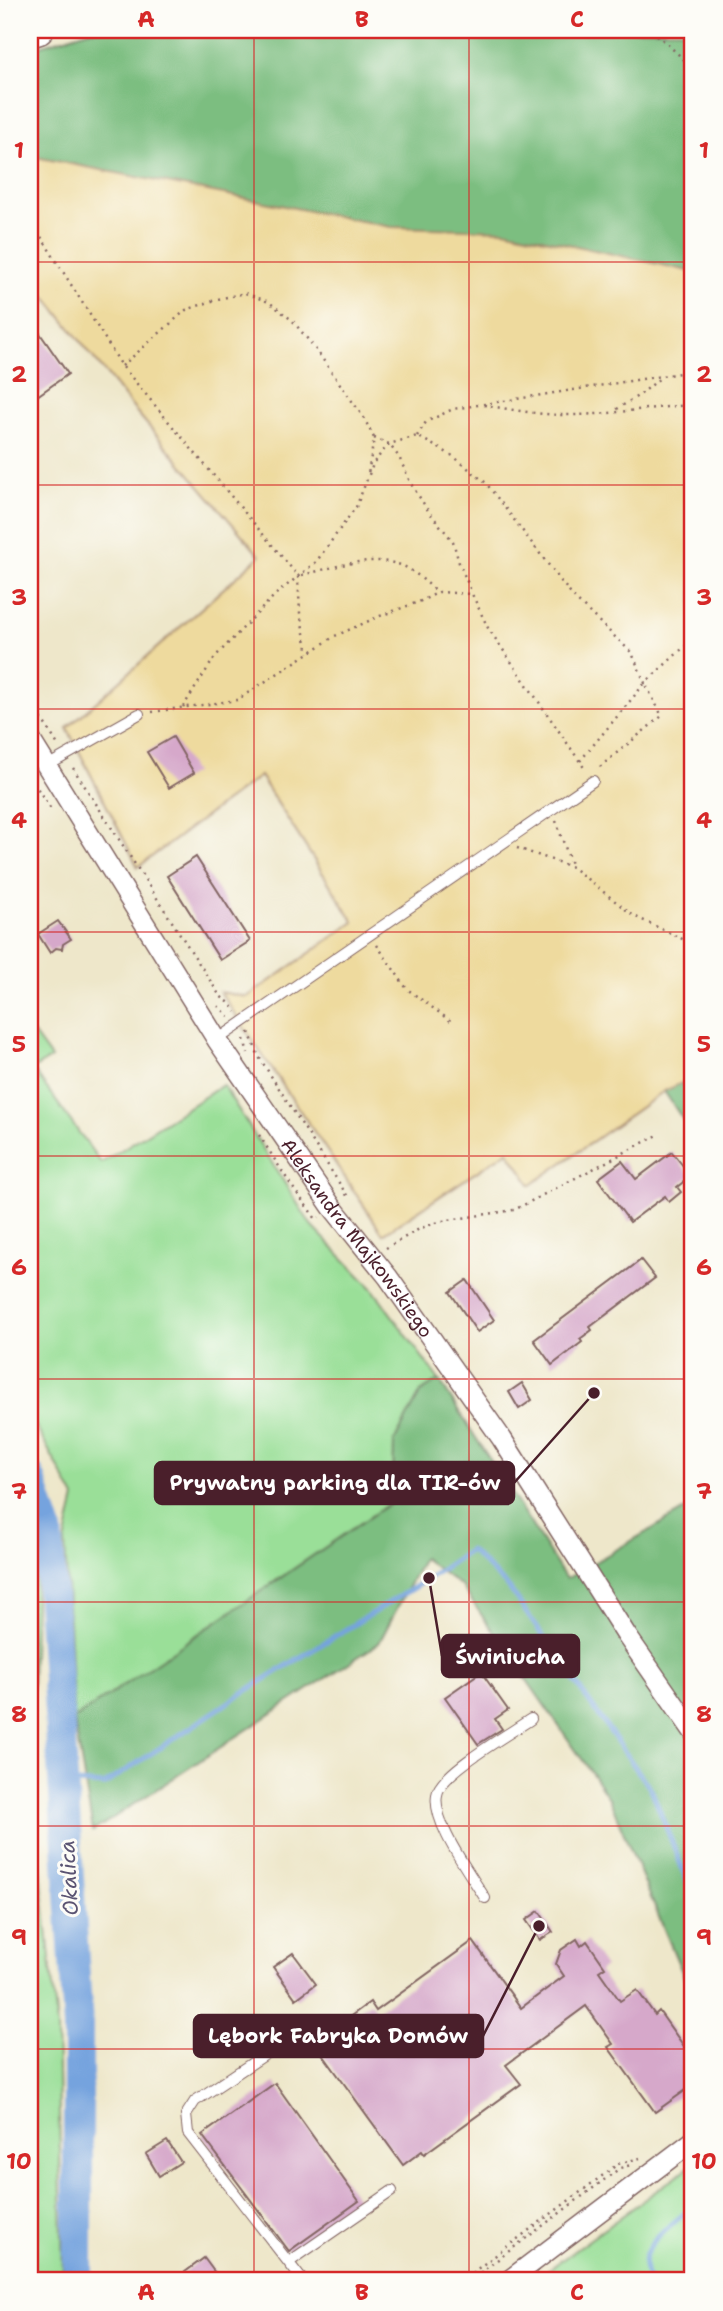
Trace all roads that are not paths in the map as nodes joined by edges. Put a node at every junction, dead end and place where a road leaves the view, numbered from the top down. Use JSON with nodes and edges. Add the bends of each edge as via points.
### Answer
{"nodes":[{"id":1,"x":39,"y":30,"type":"edge"},
{"id":2,"x":30,"y":33,"type":"edge"},
{"id":3,"x":139,"y":714,"type":"road end"},
{"id":4,"x":30,"y":738,"type":"edge"},
{"id":5,"x":47,"y":766,"type":"junction"},
{"id":6,"x":593,"y":780,"type":"dead end"},
{"id":7,"x":217,"y":1040,"type":"junction"},
{"id":8,"x":531,"y":1719,"type":"dead end"},
{"id":9,"x":693,"y":1731,"type":"edge"},
{"id":10,"x":485,"y":1898,"type":"dead end"},
{"id":11,"x":290,"y":2038,"type":"dead end"},
{"id":12,"x":693,"y":2141,"type":"edge"},
{"id":13,"x":392,"y":2190,"type":"dead end"},
{"id":14,"x":289,"y":2262,"type":"junction"},
{"id":15,"x":303,"y":2281,"type":"edge"},
{"id":16,"x":508,"y":2281,"type":"edge"}],
"edges":[{"from":1,"to":2,"type":"main road"},
{"from":3,"to":5,"type":"lane"},
{"from":4,"to":5,"type":"street","name":"Aleksandra Majkowskiego"},
{"from":5,"to":7,"type":"street","name":"Aleksandra Majkowskiego"},
{"from":6,"to":7,"type":"lane"},
{"from":7,"to":9,"type":"street","name":"Aleksandra Majkowskiego","via":[[502,1440]]},
{"from":8,"to":10,"type":"lane","via":[[448,1776],[437,1793],[438,1812],[449,1840]]},
{"from":11,"to":14,"type":"lane","via":[[195,2101],[186,2115],[188,2133]]},
{"from":12,"to":16,"type":"street"},
{"from":13,"to":14,"type":"lane"},
{"from":14,"to":15,"type":"lane"}]}
